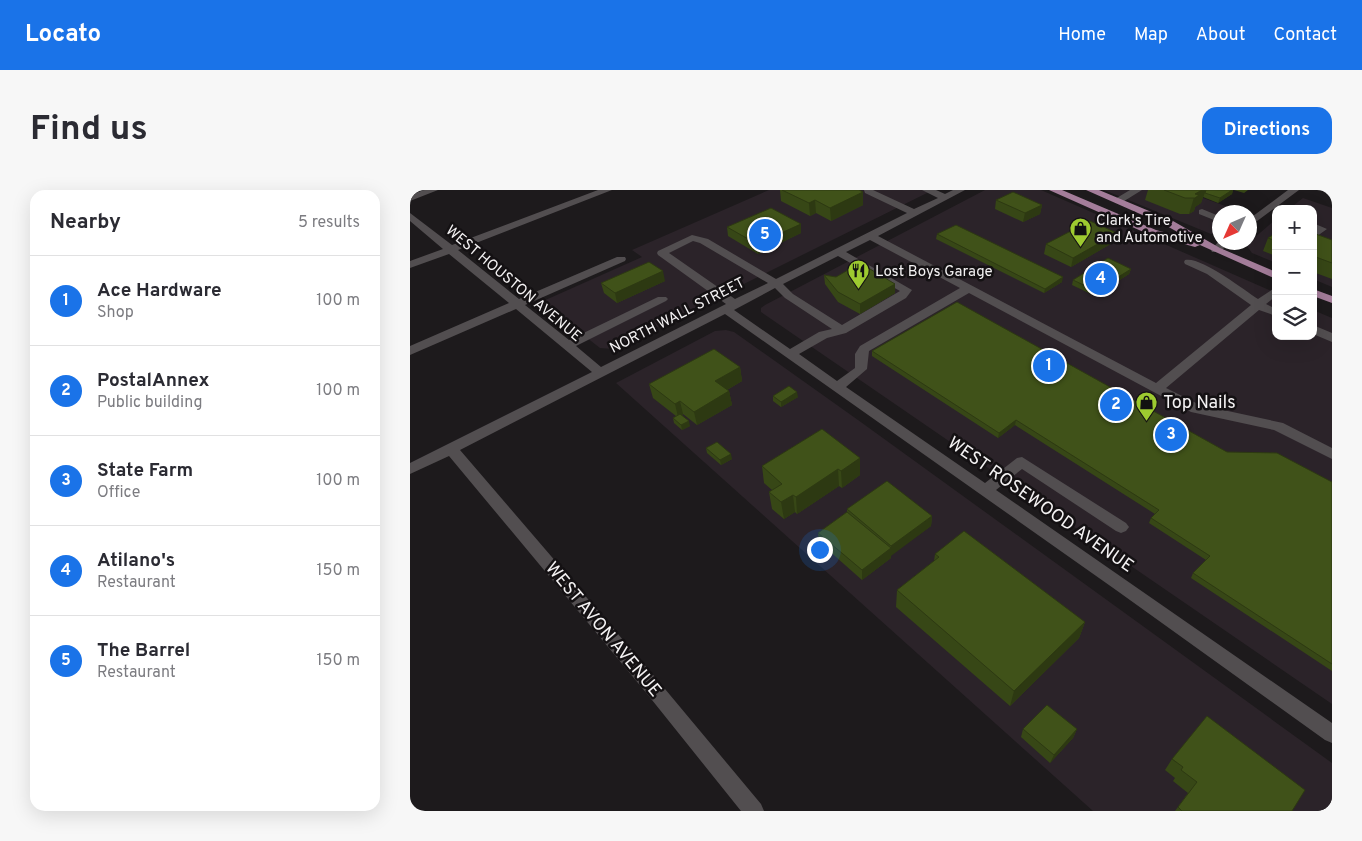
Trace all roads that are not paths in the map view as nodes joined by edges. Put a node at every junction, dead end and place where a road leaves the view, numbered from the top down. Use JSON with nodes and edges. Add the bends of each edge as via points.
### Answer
{"nodes":[{"id":1,"x":433,"y":190,"type":"edge"},
{"id":2,"x":607,"y":190,"type":"edge"},
{"id":3,"x":871,"y":190,"type":"edge"},
{"id":4,"x":927,"y":190,"type":"edge"},
{"id":5,"x":960,"y":190,"type":"edge"},
{"id":6,"x":1054,"y":190,"type":"edge"},
{"id":7,"x":1091,"y":190,"type":"edge"},
{"id":8,"x":1136,"y":190,"type":"edge"},
{"id":9,"x":1294,"y":190,"type":"edge"},
{"id":10,"x":945,"y":197,"type":"junction"},
{"id":11,"x":410,"y":198,"type":"edge"},
{"id":12,"x":1118,"y":201,"type":"junction"},
{"id":13,"x":1278,"y":205,"type":"edge"},
{"id":14,"x":1272,"y":211,"type":"edge"},
{"id":15,"x":1202,"y":212,"type":"edge"},
{"id":16,"x":914,"y":213,"type":"junction"},
{"id":17,"x":410,"y":216,"type":"edge"},
{"id":18,"x":1212,"y":216,"type":"edge"},
{"id":19,"x":1257,"y":220,"type":"edge"},
{"id":20,"x":1317,"y":227,"type":"edge"},
{"id":21,"x":870,"y":236,"type":"junction"},
{"id":22,"x":1317,"y":238,"type":"edge"},
{"id":23,"x":1212,"y":248,"type":"edge"},
{"id":24,"x":450,"y":249,"type":"junction"},
{"id":25,"x":1212,"y":249,"type":"edge"},
{"id":26,"x":1216,"y":250,"type":"edge"},
{"id":27,"x":838,"y":252,"type":"junction"},
{"id":28,"x":621,"y":259,"type":"dead end"},
{"id":29,"x":1189,"y":262,"type":"dead end"},
{"id":30,"x":410,"y":265,"type":"edge"},
{"id":31,"x":1272,"y":274,"type":"edge"},
{"id":32,"x":776,"y":283,"type":"junction"},
{"id":33,"x":969,"y":288,"type":"junction"},
{"id":34,"x":1272,"y":293,"type":"edge"},
{"id":35,"x":1317,"y":294,"type":"edge"},
{"id":36,"x":662,"y":299,"type":"dead end"},
{"id":37,"x":1332,"y":300,"type":"edge"},
{"id":38,"x":517,"y":304,"type":"junction"},
{"id":39,"x":1258,"y":305,"type":"junction"},
{"id":40,"x":730,"y":306,"type":"junction"},
{"id":41,"x":1272,"y":311,"type":"edge"},
{"id":42,"x":842,"y":330,"type":"junction"},
{"id":43,"x":1317,"y":331,"type":"edge"},
{"id":44,"x":1332,"y":338,"type":"edge"},
{"id":45,"x":567,"y":346,"type":"junction"},
{"id":46,"x":410,"y":351,"type":"edge"},
{"id":47,"x":790,"y":354,"type":"junction"},
{"id":48,"x":600,"y":372,"type":"junction"},
{"id":49,"x":837,"y":387,"type":"junction"},
{"id":50,"x":1158,"y":388,"type":"junction"},
{"id":51,"x":451,"y":449,"type":"junction"},
{"id":52,"x":1332,"y":454,"type":"edge"},
{"id":53,"x":410,"y":469,"type":"edge"},
{"id":54,"x":986,"y":490,"type":"junction"},
{"id":55,"x":1121,"y":527,"type":"dead end"},
{"id":56,"x":1332,"y":734,"type":"edge"},
{"id":57,"x":754,"y":811,"type":"edge"}],
"edges":[{"from":1,"to":11,"type":"street"},
{"from":2,"to":24,"type":"street"},
{"from":3,"to":16,"type":"street","via":[[868,192]]},
{"from":4,"to":10,"type":"street"},
{"from":5,"to":10,"type":"street","name":"NORTH WALL STREET"},
{"from":6,"to":25,"type":"main road","via":[[1152,232]]},
{"from":7,"to":12,"type":"main road"},
{"from":8,"to":12,"type":"street"},
{"from":9,"to":13,"type":"street"},
{"from":10,"to":16,"type":"street","name":"NORTH WALL STREET"},
{"from":12,"to":23,"type":"main road","via":[[1169,223]]},
{"from":14,"to":19,"type":"street"},
{"from":15,"to":18,"type":"street"},
{"from":16,"to":21,"type":"street","name":"NORTH WALL STREET"},
{"from":17,"to":24,"type":"street","name":"WEST HOUSTON AVENUE"},
{"from":20,"to":22,"type":"street","via":[[1322,229]]},
{"from":21,"to":27,"type":"street","name":"NORTH WALL STREET"},
{"from":21,"to":33,"type":"street"},
{"from":24,"to":30,"type":"street"},
{"from":24,"to":38,"type":"street","name":"WEST HOUSTON AVENUE"},
{"from":26,"to":31,"type":"main road"},
{"from":27,"to":32,"type":"street","name":"NORTH WALL STREET"},
{"from":27,"to":42,"type":"street","via":[[906,290],[902,296]]},
{"from":28,"to":38,"type":"street"},
{"from":29,"to":39,"type":"street","via":[[1211,272]]},
{"from":32,"to":40,"type":"street","name":"NORTH WALL STREET"},
{"from":32,"to":40,"type":"street","name":"WEST ROSEWOOD AVENUE","via":[[701,239],[692,238],[662,253]]},
{"from":32,"to":42,"type":"street","via":[[789,296]]},
{"from":33,"to":49,"type":"street","via":[[872,344],[861,354],[861,369]]},
{"from":33,"to":50,"type":"street"},
{"from":34,"to":39,"type":"street"},
{"from":35,"to":37,"type":"main road"},
{"from":36,"to":45,"type":"street"},
{"from":38,"to":45,"type":"street","name":"WEST HOUSTON AVENUE"},
{"from":38,"to":46,"type":"street"},
{"from":39,"to":41,"type":"street"},
{"from":39,"to":50,"type":"street"},
{"from":40,"to":47,"type":"street","name":"WEST ROSEWOOD AVENUE"},
{"from":40,"to":48,"type":"street","name":"NORTH WALL STREET"},
{"from":42,"to":47,"type":"street","via":[[824,335]]},
{"from":43,"to":44,"type":"street"},
{"from":45,"to":48,"type":"street","name":"WEST HOUSTON AVENUE"},
{"from":47,"to":49,"type":"street","name":"WEST ROSEWOOD AVENUE"},
{"from":48,"to":51,"type":"street","name":"NORTH WALL STREET"},
{"from":49,"to":54,"type":"street","name":"WEST ROSEWOOD AVENUE"},
{"from":50,"to":52,"type":"street","via":[[1196,409],[1278,426]]},
{"from":51,"to":53,"type":"street","name":"NORTH WALL STREET"},
{"from":51,"to":57,"type":"street","name":"WEST AVON AVENUE"},
{"from":54,"to":55,"type":"street","via":[[1022,462]]},
{"from":54,"to":56,"type":"street","name":"WEST ROSEWOOD AVENUE"}]}
